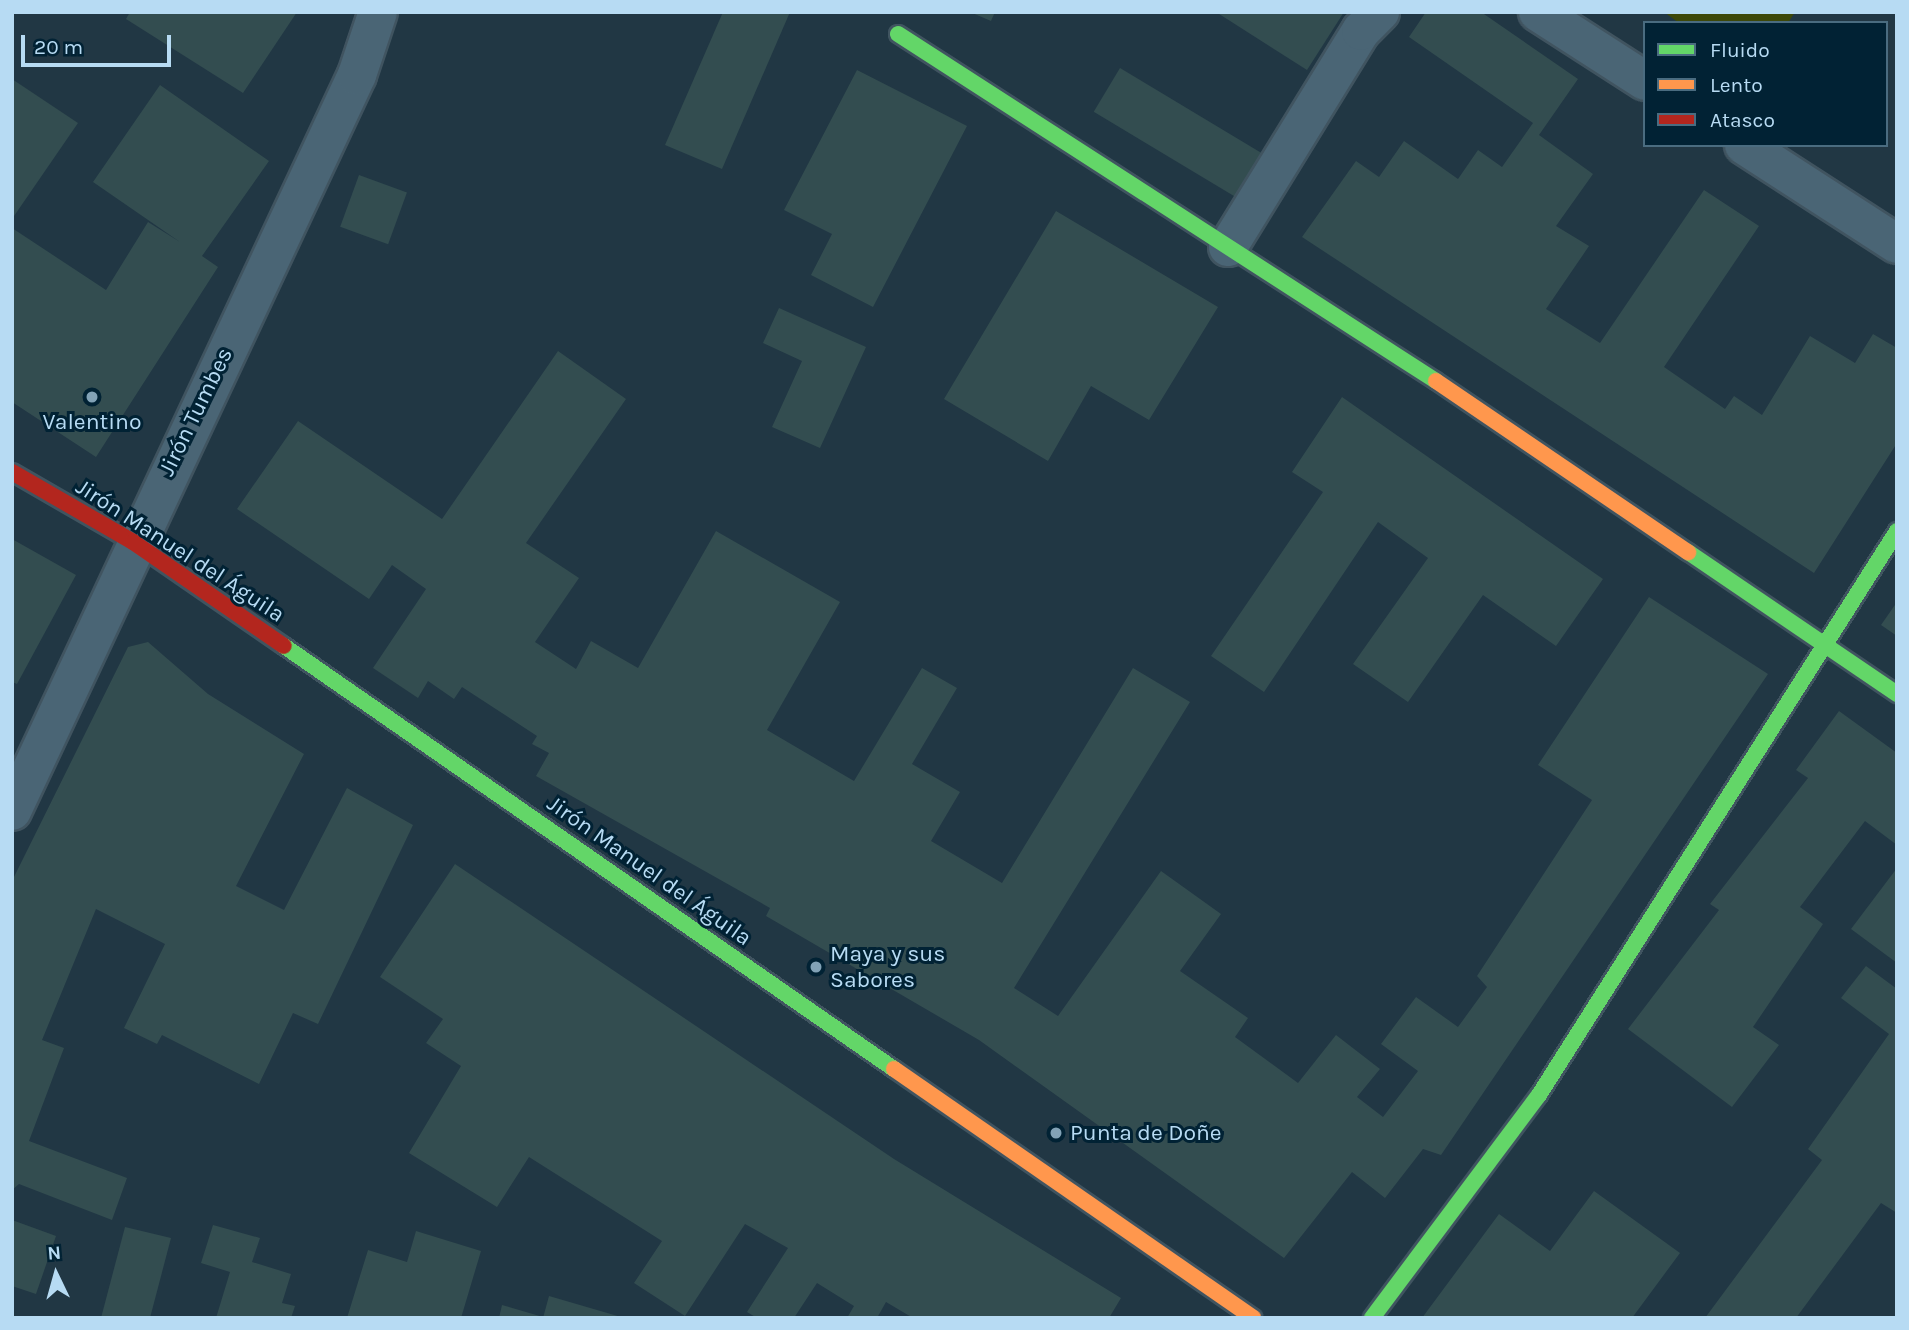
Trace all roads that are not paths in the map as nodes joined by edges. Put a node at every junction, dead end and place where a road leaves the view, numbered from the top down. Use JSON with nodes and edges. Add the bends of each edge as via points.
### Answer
{"nodes":[{"id":1,"x":378,"y":12,"type":"edge"},
{"id":2,"x":1380,"y":12,"type":"edge"},
{"id":3,"x":1538,"y":12,"type":"edge"},
{"id":4,"x":898,"y":34,"type":"dead end"},
{"id":5,"x":1643,"y":80,"type":"edge"},
{"id":6,"x":1747,"y":147,"type":"edge"},
{"id":7,"x":1897,"y":244,"type":"edge"},
{"id":8,"x":1228,"y":247,"type":"junction"},
{"id":9,"x":12,"y":472,"type":"edge"},
{"id":10,"x":1897,"y":531,"type":"edge"},
{"id":11,"x":133,"y":542,"type":"junction"},
{"id":12,"x":1826,"y":640,"type":"junction"},
{"id":13,"x":1897,"y":694,"type":"edge"},
{"id":14,"x":12,"y":811,"type":"edge"},
{"id":15,"x":1253,"y":1318,"type":"edge"},
{"id":16,"x":1372,"y":1318,"type":"edge"}],
"edges":[{"from":1,"to":11,"type":"street","name":"Jirón Tumbes","via":[[357,75]]},
{"from":2,"to":8,"type":"street","via":[[1361,31]]},
{"from":3,"to":5,"type":"street"},
{"from":4,"to":8,"type":"street"},
{"from":6,"to":7,"type":"street"},
{"from":8,"to":12,"type":"street"},
{"from":9,"to":11,"type":"street","name":"Jirón Manuel del Águila"},
{"from":10,"to":12,"type":"street"},
{"from":11,"to":14,"type":"street","name":"Jirón Tumbes"},
{"from":11,"to":15,"type":"street","name":"Jirón Manuel del Águila"},
{"from":12,"to":13,"type":"street"},
{"from":12,"to":16,"type":"street","via":[[1539,1096]]}]}
